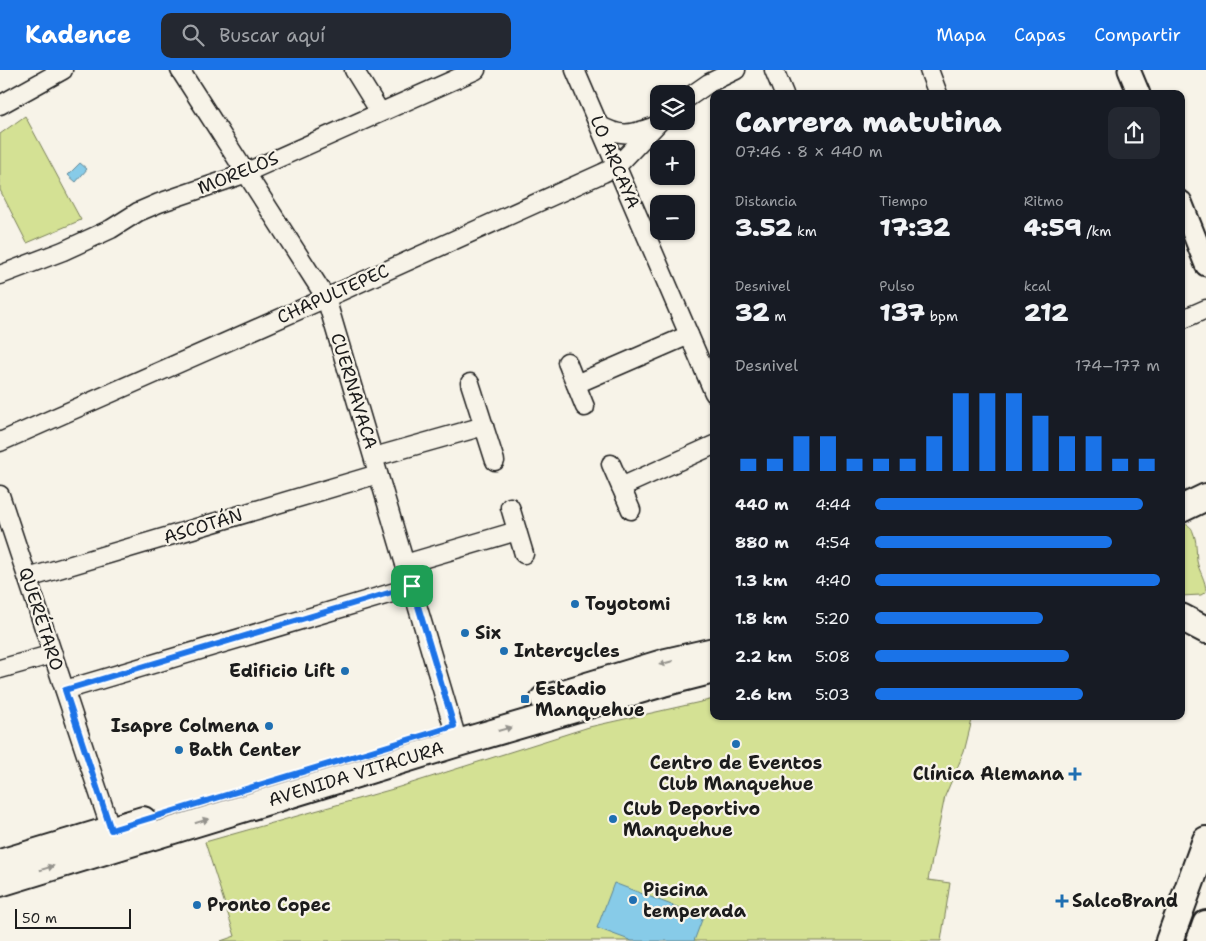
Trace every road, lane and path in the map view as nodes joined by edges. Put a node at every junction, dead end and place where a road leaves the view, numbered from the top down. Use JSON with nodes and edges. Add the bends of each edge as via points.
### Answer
{"nodes":[{"id":1,"x":63,"y":70,"type":"edge"},
{"id":2,"x":180,"y":70,"type":"edge"},
{"id":3,"x":354,"y":70,"type":"edge"},
{"id":4,"x":476,"y":70,"type":"edge"},
{"id":5,"x":575,"y":70,"type":"edge"},
{"id":6,"x":736,"y":70,"type":"edge"},
{"id":7,"x":774,"y":70,"type":"edge"},
{"id":8,"x":929,"y":70,"type":"edge"},
{"id":9,"x":1129,"y":70,"type":"edge"},
{"id":10,"x":782,"y":90,"type":"edge"},
{"id":11,"x":936,"y":90,"type":"edge"},
{"id":12,"x":1136,"y":90,"type":"edge"},
{"id":13,"x":695,"y":93,"type":"edge"},
{"id":14,"x":0,"y":105,"type":"edge"},
{"id":15,"x":380,"y":112,"type":"junction"},
{"id":16,"x":598,"y":125,"type":"junction"},
{"id":17,"x":650,"y":127,"type":"edge"},
{"id":18,"x":651,"y":130,"type":"edge"},
{"id":19,"x":617,"y":166,"type":"junction"},
{"id":20,"x":245,"y":172,"type":"junction"},
{"id":21,"x":1186,"y":229,"type":"edge"},
{"id":22,"x":1205,"y":257,"type":"edge"},
{"id":23,"x":0,"y":274,"type":"edge"},
{"id":24,"x":326,"y":298,"type":"junction"},
{"id":25,"x":1206,"y":309,"type":"edge"},
{"id":26,"x":1185,"y":318,"type":"edge"},
{"id":27,"x":689,"y":335,"type":"junction"},
{"id":28,"x":567,"y":362,"type":"dead end"},
{"id":29,"x":470,"y":383,"type":"dead end"},
{"id":30,"x":576,"y":384,"type":"junction"},
{"id":31,"x":710,"y":384,"type":"edge"},
{"id":32,"x":585,"y":407,"type":"dead end"},
{"id":33,"x":484,"y":426,"type":"junction"},
{"id":34,"x":0,"y":442,"type":"edge"},
{"id":35,"x":710,"y":447,"type":"edge"},
{"id":36,"x":496,"y":461,"type":"dead end"},
{"id":37,"x":611,"y":464,"type":"dead end"},
{"id":38,"x":376,"y":466,"type":"junction"},
{"id":39,"x":621,"y":487,"type":"junction"},
{"id":40,"x":0,"y":495,"type":"edge"},
{"id":41,"x":1206,"y":497,"type":"edge"},
{"id":42,"x":510,"y":507,"type":"dead end"},
{"id":43,"x":1185,"y":507,"type":"edge"},
{"id":44,"x":631,"y":510,"type":"dead end"},
{"id":45,"x":517,"y":531,"type":"junction"},
{"id":46,"x":524,"y":554,"type":"dead end"},
{"id":47,"x":405,"y":564,"type":"junction"},
{"id":48,"x":28,"y":578,"type":"junction"},
{"id":49,"x":412,"y":586,"type":"junction"},
{"id":50,"x":1206,"y":609,"type":"edge"},
{"id":51,"x":1185,"y":610,"type":"edge"},
{"id":52,"x":1185,"y":618,"type":"edge"},
{"id":53,"x":1206,"y":630,"type":"edge"},
{"id":54,"x":710,"y":652,"type":"edge"},
{"id":55,"x":53,"y":654,"type":"junction"},
{"id":56,"x":0,"y":669,"type":"edge"},
{"id":57,"x":710,"y":671,"type":"edge"},
{"id":58,"x":65,"y":690,"type":"junction"},
{"id":59,"x":456,"y":735,"type":"junction"},
{"id":60,"x":111,"y":830,"type":"junction"},
{"id":61,"x":1206,"y":840,"type":"edge"},
{"id":62,"x":0,"y":863,"type":"edge"},
{"id":63,"x":0,"y":883,"type":"edge"},
{"id":64,"x":1206,"y":924,"type":"edge"},
{"id":65,"x":1169,"y":941,"type":"edge"},
{"id":66,"x":1200,"y":941,"type":"edge"}],
"edges":[{"from":1,"to":14,"type":"street"},
{"from":2,"to":20,"type":"street","name":"CUERNAVACA"},
{"from":3,"to":15,"type":"street"},
{"from":4,"to":15,"type":"street","name":"MORELOS"},
{"from":5,"to":16,"type":"street","name":"LO ARCAYA"},
{"from":6,"to":13,"type":"street"},
{"from":7,"to":10,"type":"street"},
{"from":8,"to":11,"type":"street"},
{"from":9,"to":12,"type":"street"},
{"from":15,"to":20,"type":"street","name":"MORELOS"},
{"from":16,"to":17,"type":"street","name":"CHAPULTEPEC","via":[[620,134],[632,134]]},
{"from":16,"to":19,"type":"street","name":"LO ARCAYA"},
{"from":18,"to":19,"type":"street","name":"CHAPULTEPEC"},
{"from":19,"to":24,"type":"street","name":"CHAPULTEPEC"},
{"from":19,"to":27,"type":"street","name":"LO ARCAYA"},
{"from":20,"to":23,"type":"street","name":"MORELOS","via":[[159,203],[111,229]]},
{"from":20,"to":24,"type":"street","name":"CUERNAVACA"},
{"from":21,"to":22,"type":"street"},
{"from":24,"to":34,"type":"street","name":"CHAPULTEPEC"},
{"from":24,"to":38,"type":"street","name":"CUERNAVACA"},
{"from":25,"to":26,"type":"street"},
{"from":27,"to":30,"type":"street"},
{"from":27,"to":31,"type":"street","name":"LO ARCAYA"},
{"from":28,"to":30,"type":"street"},
{"from":29,"to":33,"type":"street"},
{"from":30,"to":32,"type":"street"},
{"from":33,"to":36,"type":"street"},
{"from":33,"to":38,"type":"street","name":"ASCOTÁN"},
{"from":35,"to":39,"type":"street"},
{"from":37,"to":39,"type":"street"},
{"from":38,"to":47,"type":"street","name":"CUERNAVACA"},
{"from":38,"to":48,"type":"street","name":"ASCOTÁN"},
{"from":39,"to":44,"type":"street"},
{"from":40,"to":48,"type":"street","name":"QUERÉTARO"},
{"from":41,"to":43,"type":"main road"},
{"from":42,"to":45,"type":"street"},
{"from":45,"to":46,"type":"street"},
{"from":45,"to":47,"type":"street"},
{"from":47,"to":49,"type":"street","name":"CUERNAVACA"},
{"from":48,"to":55,"type":"street","name":"QUERÉTARO"},
{"from":49,"to":58,"type":"street"},
{"from":49,"to":59,"type":"street","name":"CUERNAVACA"},
{"from":50,"to":51,"type":"main road"},
{"from":52,"to":53,"type":"main road"},
{"from":54,"to":59,"type":"main road","name":"AVENIDA VITACURA","one_way":true,"via":[[628,673]]},
{"from":55,"to":56,"type":"street"},
{"from":55,"to":58,"type":"street","name":"QUERÉTARO"},
{"from":59,"to":57,"type":"main road","name":"AVENIDA VITACURA","one_way":true},
{"from":58,"to":60,"type":"street","name":"QUERÉTARO"},
{"from":59,"to":60,"type":"main road","name":"AVENIDA VITACURA"},
{"from":63,"to":59,"type":"main road","name":"AVENIDA VITACURA","one_way":true},
{"from":60,"to":62,"type":"main road","name":"AVENIDA VITACURA"},
{"from":61,"to":65,"type":"main road"},
{"from":64,"to":66,"type":"main road"}]}
